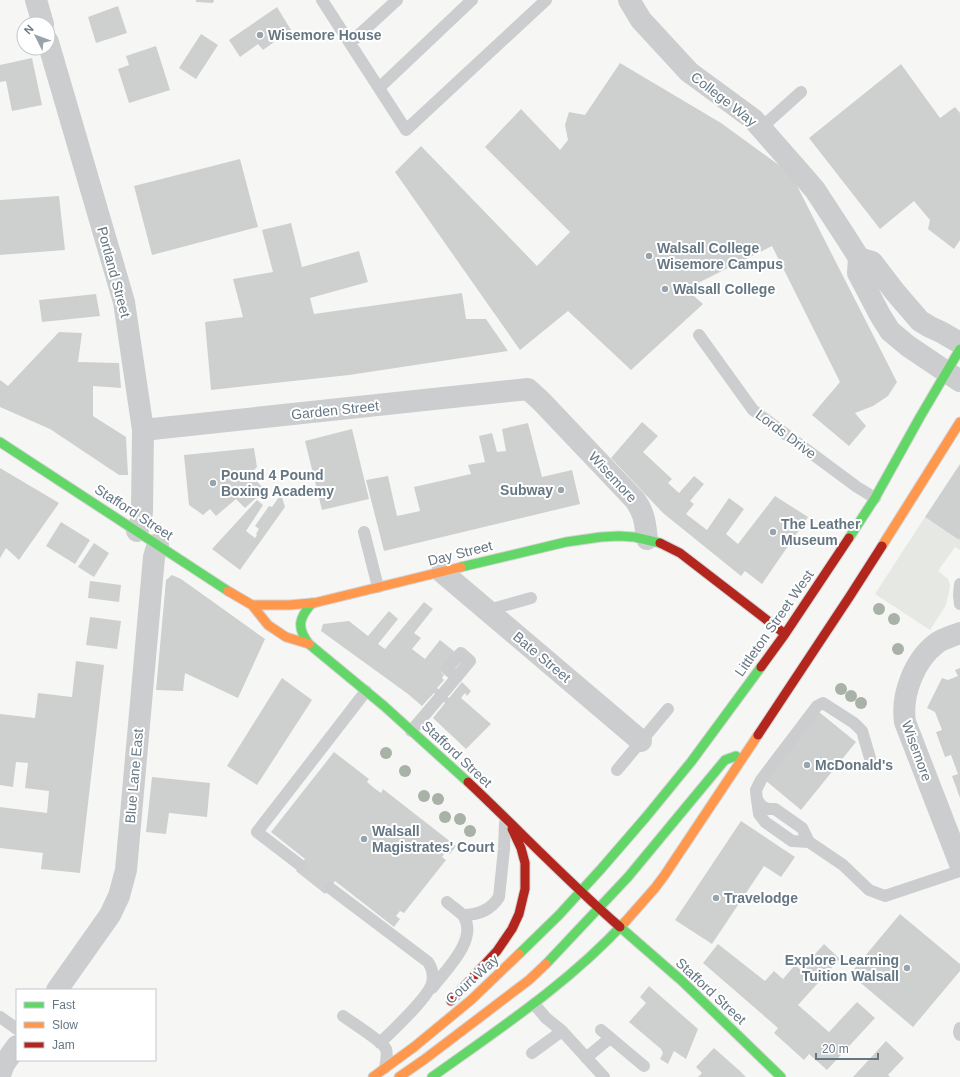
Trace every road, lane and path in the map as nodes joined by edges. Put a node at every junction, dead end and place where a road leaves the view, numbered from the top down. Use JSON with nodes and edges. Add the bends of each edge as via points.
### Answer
{"nodes":[{"id":1,"x":36,"y":0,"type":"edge"},
{"id":2,"x":322,"y":0,"type":"edge"},
{"id":3,"x":397,"y":0,"type":"edge"},
{"id":4,"x":472,"y":0,"type":"edge"},
{"id":5,"x":546,"y":0,"type":"edge"},
{"id":6,"x":629,"y":0,"type":"edge"},
{"id":7,"x":41,"y":16,"type":"edge"},
{"id":8,"x":350,"y":43,"type":"junction"},
{"id":9,"x":52,"y":56,"type":"edge"},
{"id":10,"x":379,"y":88,"type":"junction"},
{"id":11,"x":801,"y":92,"type":"dead end"},
{"id":12,"x":760,"y":128,"type":"junction"},
{"id":13,"x":859,"y":258,"type":"junction"},
{"id":14,"x":699,"y":335,"type":"dead end"},
{"id":15,"x":960,"y":343,"type":"edge"},
{"id":16,"x":960,"y":349,"type":"edge"},
{"id":17,"x":953,"y":376,"type":"edge"},
{"id":18,"x":528,"y":390,"type":"joint"},
{"id":19,"x":960,"y":422,"type":"edge"},
{"id":20,"x":143,"y":430,"type":"junction"},
{"id":21,"x":0,"y":442,"type":"edge"},
{"id":22,"x":875,"y":498,"type":"junction"},
{"id":23,"x":137,"y":531,"type":"junction"},
{"id":24,"x":364,"y":532,"type":"dead end"},
{"id":25,"x":647,"y":539,"type":"junction"},
{"id":26,"x":158,"y":544,"type":"junction"},
{"id":27,"x":442,"y":572,"type":"junction"},
{"id":28,"x":960,"y":584,"type":"edge"},
{"id":29,"x":378,"y":587,"type":"junction"},
{"id":30,"x":531,"y":598,"type":"dead end"},
{"id":31,"x":312,"y":603,"type":"junction"},
{"id":32,"x":960,"y":604,"type":"edge"},
{"id":33,"x":252,"y":605,"type":"junction"},
{"id":34,"x":488,"y":610,"type":"junction"},
{"id":35,"x":293,"y":627,"type":"junction"},
{"id":36,"x":960,"y":633,"type":"edge"},
{"id":37,"x":785,"y":634,"type":"junction"},
{"id":38,"x":308,"y":644,"type":"junction"},
{"id":39,"x":786,"y":648,"type":"dead end"},
{"id":40,"x":789,"y":670,"type":"dead end"},
{"id":41,"x":457,"y":677,"type":"dead end"},
{"id":42,"x":790,"y":685,"type":"junction"},
{"id":43,"x":366,"y":691,"type":"junction"},
{"id":44,"x":668,"y":710,"type":"dead end"},
{"id":45,"x":411,"y":731,"type":"junction"},
{"id":46,"x":641,"y":741,"type":"junction"},
{"id":47,"x":746,"y":753,"type":"junction"},
{"id":48,"x":870,"y":758,"type":"dead end"},
{"id":49,"x":617,"y":770,"type":"dead end"},
{"id":50,"x":757,"y":800,"type":"junction"},
{"id":51,"x":508,"y":820,"type":"junction"},
{"id":52,"x":809,"y":842,"type":"junction"},
{"id":53,"x":960,"y":864,"type":"edge"},
{"id":54,"x":300,"y":865,"type":"dead end"},
{"id":55,"x":960,"y":871,"type":"edge"},
{"id":56,"x":330,"y":888,"type":"dead end"},
{"id":57,"x":581,"y":892,"type":"junction"},
{"id":58,"x":447,"y":902,"type":"dead end"},
{"id":59,"x":600,"y":910,"type":"junction"},
{"id":60,"x":463,"y":915,"type":"junction"},
{"id":61,"x":620,"y":927,"type":"junction"},
{"id":62,"x":58,"y":989,"type":"edge"},
{"id":63,"x":427,"y":993,"type":"junction"},
{"id":64,"x":534,"y":1004,"type":"junction"},
{"id":65,"x":343,"y":1016,"type":"dead end"},
{"id":66,"x":0,"y":1017,"type":"edge"},
{"id":67,"x":16,"y":1028,"type":"edge"},
{"id":68,"x":960,"y":1028,"type":"edge"},
{"id":69,"x":433,"y":1031,"type":"junction"},
{"id":70,"x":562,"y":1031,"type":"junction"},
{"id":71,"x":960,"y":1035,"type":"edge"},
{"id":72,"x":380,"y":1043,"type":"junction"},
{"id":73,"x":16,"y":1047,"type":"edge"},
{"id":74,"x":532,"y":1053,"type":"dead end"},
{"id":75,"x":586,"y":1058,"type":"junction"},
{"id":76,"x":644,"y":1066,"type":"dead end"},
{"id":77,"x":385,"y":1068,"type":"junction"},
{"id":78,"x":0,"y":1075,"type":"edge"},
{"id":79,"x":373,"y":1077,"type":"edge"},
{"id":80,"x":399,"y":1077,"type":"edge"},
{"id":81,"x":432,"y":1077,"type":"edge"},
{"id":82,"x":604,"y":1077,"type":"edge"},
{"id":83,"x":781,"y":1077,"type":"edge"}],
"edges":[{"from":1,"to":7,"type":"street"},
{"from":2,"to":8,"type":"lane"},
{"from":3,"to":8,"type":"lane"},
{"from":4,"to":10,"type":"lane"},
{"from":5,"to":10,"type":"lane","via":[[406,130]]},
{"from":6,"to":12,"type":"street","name":"College Way","via":[[641,20],[689,72],[753,119]]},
{"from":8,"to":10,"type":"lane"},
{"from":9,"to":20,"type":"street","name":"Portland Street","via":[[124,302]]},
{"from":11,"to":12,"type":"lane"},
{"from":12,"to":13,"type":"street","name":"College Way","via":[[815,190]]},
{"from":13,"to":15,"type":"street","name":"College Way","via":[[872,262],[920,321]]},
{"from":13,"to":17,"type":"street","name":"College Way","via":[[858,273],[890,331]]},
{"from":14,"to":22,"type":"lane","name":"Lords Drive","via":[[753,410]]},
{"from":16,"to":17,"type":"main road","name":"Littleton Street West"},
{"from":17,"to":22,"type":"main road","name":"Littleton Street West","via":[[920,417]]},
{"from":18,"to":20,"type":"street","name":"Garden Street"},
{"from":18,"to":25,"type":"street","name":"Wisemore","via":[[635,500],[644,517]]},
{"from":19,"to":42,"type":"main road","via":[[850,596]]},
{"from":20,"to":23,"type":"street","name":"Portland Street","via":[[142,511]]},
{"from":21,"to":23,"type":"main road","name":"Stafford Street"},
{"from":22,"to":37,"type":"main road","name":"Littleton Street West"},
{"from":23,"to":26,"type":"main road","name":"Stafford Street"},
{"from":24,"to":29,"type":"lane"},
{"from":25,"to":27,"type":"main road","name":"Day Street","via":[[619,536],[566,542]]},
{"from":25,"to":37,"type":"main road","via":[[680,553]]},
{"from":26,"to":33,"type":"main road","name":"Stafford Street"},
{"from":26,"to":62,"type":"street","name":"Blue Lane East","via":[[154,557],[126,870],[119,896],[110,915]]},
{"from":27,"to":29,"type":"main road","name":"Day Street"},
{"from":27,"to":34,"type":"street","name":"Bate Street"},
{"from":28,"to":32,"type":"lane"},
{"from":29,"to":31,"type":"main road","name":"Day Street"},
{"from":30,"to":34,"type":"lane"},
{"from":31,"to":33,"type":"main road"},
{"from":31,"to":35,"type":"main road"},
{"from":33,"to":35,"type":"lane"},
{"from":33,"to":38,"type":"main road","name":"Stafford Street","via":[[268,625],[286,637]]},
{"from":34,"to":46,"type":"street","name":"Bate Street"},
{"from":35,"to":38,"type":"main road","name":"Stafford Street"},
{"from":36,"to":53,"type":"street","name":"Wisemore","via":[[939,642],[924,656],[909,683],[904,715]]},
{"from":37,"to":39,"type":"main road"},
{"from":37,"to":57,"type":"main road","name":"Littleton Street West","via":[[691,762]]},
{"from":38,"to":43,"type":"main road","name":"Stafford Street"},
{"from":40,"to":42,"type":"main road"},
{"from":41,"to":45,"type":"lane"},
{"from":42,"to":47,"type":"main road"},
{"from":43,"to":45,"type":"main road","name":"Stafford Street"},
{"from":43,"to":54,"type":"lane","via":[[257,832]]},
{"from":44,"to":46,"type":"lane"},
{"from":45,"to":51,"type":"main road","name":"Stafford Street"},
{"from":46,"to":49,"type":"lane"},
{"from":47,"to":59,"type":"main road","via":[[726,760]]},
{"from":47,"to":61,"type":"main road","via":[[656,888]]},
{"from":48,"to":50,"type":"lane","via":[[862,731],[824,703],[817,706],[761,780],[756,790]]},
{"from":50,"to":52,"type":"lane","via":[[762,806],[775,809],[802,828]]},
{"from":50,"to":52,"type":"lane","via":[[759,814],[765,822],[792,841]]},
{"from":51,"to":57,"type":"main road","name":"Stafford Street"},
{"from":51,"to":60,"type":"lane","via":[[499,897],[496,903],[484,912]]},
{"from":51,"to":69,"type":"main road","via":[[525,861],[526,878],[518,917],[501,945],[442,1012]]},
{"from":52,"to":55,"type":"lane","via":[[843,865],[869,890],[885,896]]},
{"from":56,"to":63,"type":"lane","via":[[428,962],[433,976]]},
{"from":57,"to":59,"type":"main road","name":"Stafford Street"},
{"from":57,"to":69,"type":"main road","name":"Court Way","via":[[501,972]]},
{"from":58,"to":60,"type":"lane"},
{"from":59,"to":61,"type":"main road","name":"Stafford Street"},
{"from":59,"to":80,"type":"main road","via":[[529,980]]},
{"from":60,"to":63,"type":"lane","via":[[467,927],[464,945]]},
{"from":61,"to":64,"type":"main road","via":[[586,961]]},
{"from":61,"to":83,"type":"main road","name":"Stafford Street","via":[[682,981]]},
{"from":63,"to":72,"type":"lane"},
{"from":64,"to":70,"type":"lane"},
{"from":64,"to":81,"type":"main road"},
{"from":65,"to":72,"type":"lane"},
{"from":66,"to":67,"type":"lane"},
{"from":68,"to":71,"type":"lane"},
{"from":69,"to":77,"type":"main road","name":"Court Way"},
{"from":70,"to":74,"type":"lane"},
{"from":70,"to":75,"type":"lane"},
{"from":72,"to":77,"type":"lane","via":[[385,1047],[387,1054]]},
{"from":73,"to":78,"type":"street","via":[[4,1064]]},
{"from":75,"to":76,"type":"lane","via":[[605,1034]]},
{"from":75,"to":82,"type":"lane"},
{"from":77,"to":79,"type":"main road","name":"Court Way"}]}
